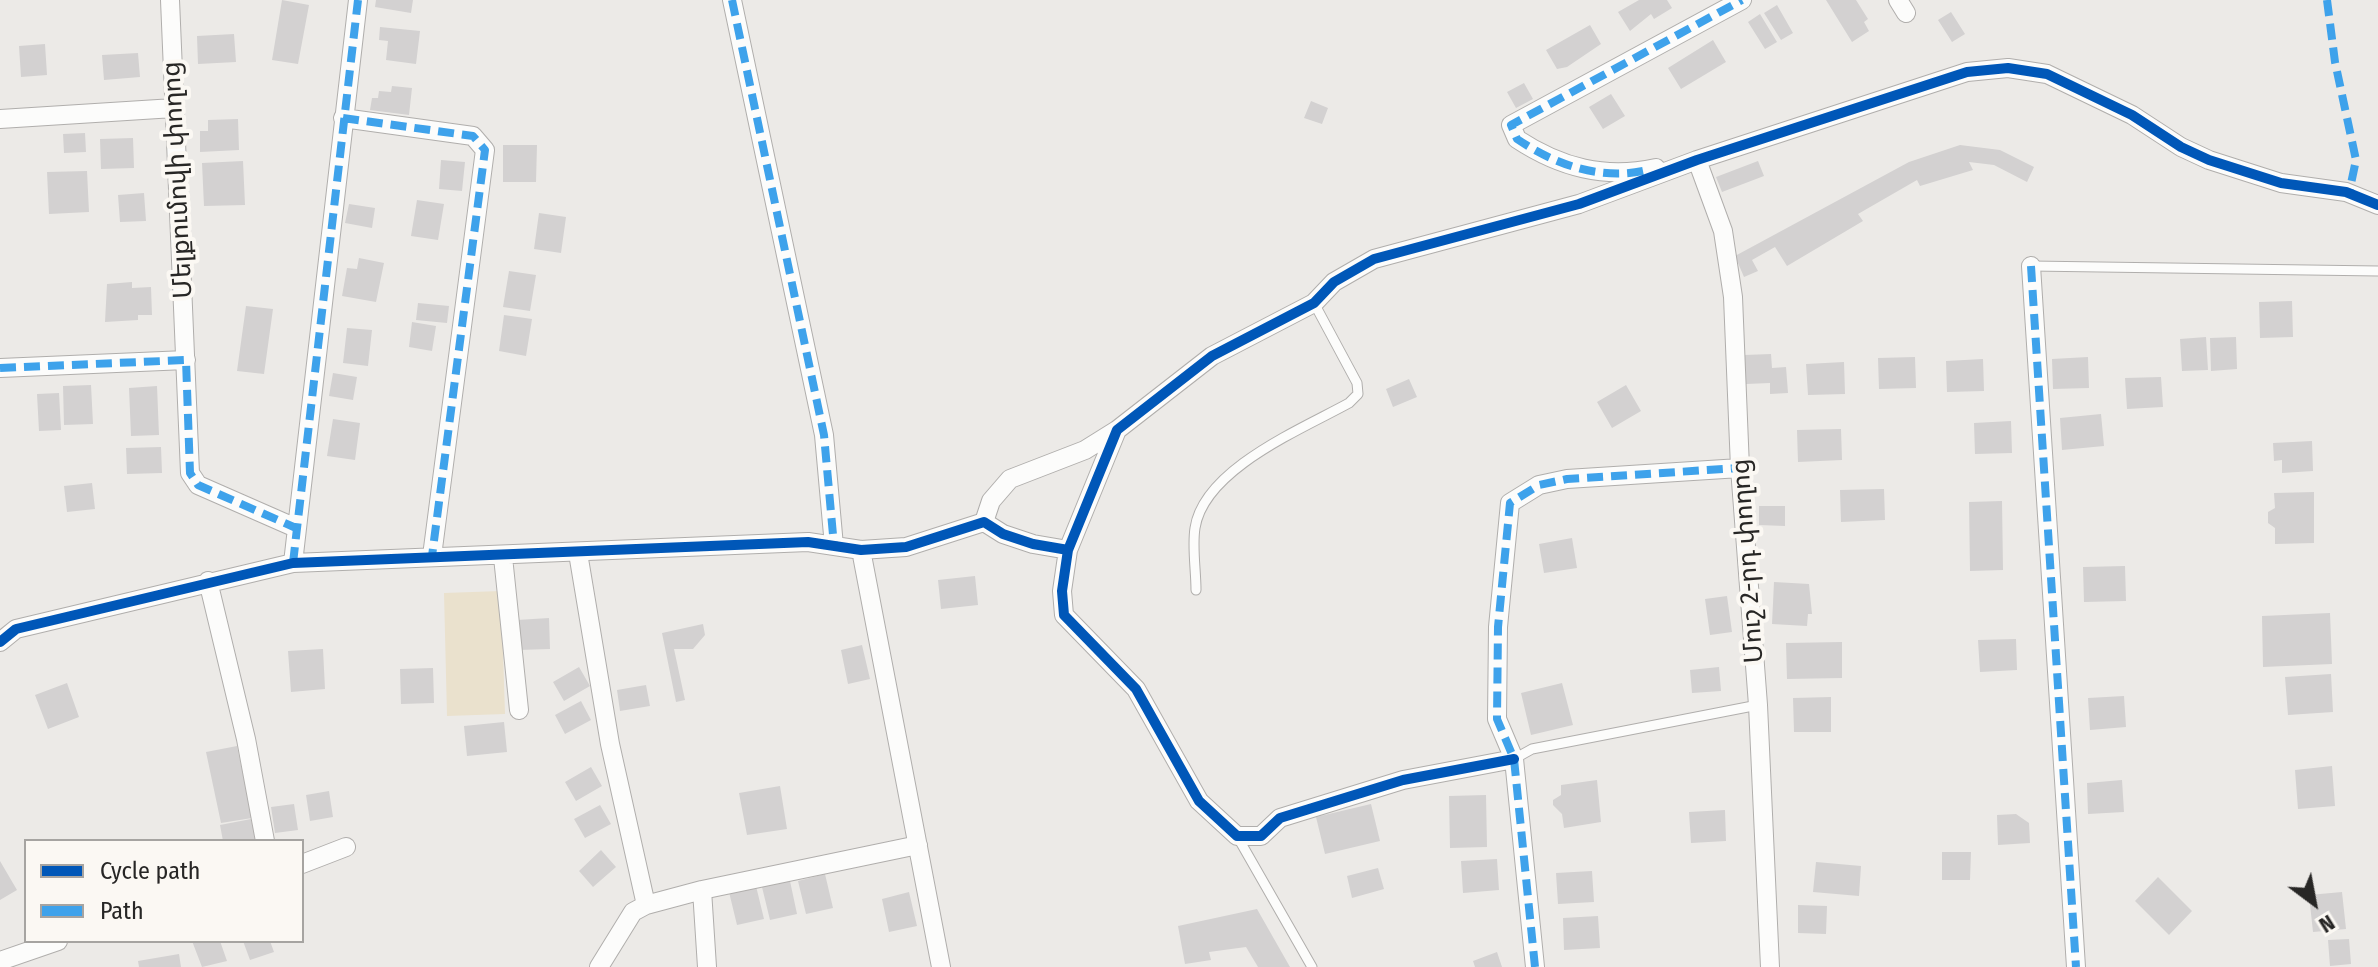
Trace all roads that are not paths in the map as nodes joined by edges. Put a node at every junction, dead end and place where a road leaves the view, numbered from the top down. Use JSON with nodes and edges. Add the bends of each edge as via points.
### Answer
{"nodes":[{"id":1,"x":170,"y":0,"type":"edge"},
{"id":2,"x":358,"y":0,"type":"edge"},
{"id":3,"x":732,"y":0,"type":"edge"},
{"id":4,"x":1742,"y":0,"type":"edge"},
{"id":5,"x":174,"y":108,"type":"junction"},
{"id":6,"x":343,"y":118,"type":"junction"},
{"id":7,"x":0,"y":119,"type":"edge"},
{"id":8,"x":1697,"y":160,"type":"junction"},
{"id":9,"x":2378,"y":205,"type":"edge"},
{"id":10,"x":2031,"y":266,"type":"joint"},
{"id":11,"x":2378,"y":271,"type":"edge"},
{"id":12,"x":1314,"y":303,"type":"junction"},
{"id":13,"x":186,"y":360,"type":"junction"},
{"id":14,"x":0,"y":368,"type":"edge"},
{"id":15,"x":1117,"y":430,"type":"junction"},
{"id":16,"x":1740,"y":468,"type":"junction"},
{"id":17,"x":984,"y":522,"type":"junction"},
{"id":18,"x":296,"y":528,"type":"junction"},
{"id":19,"x":834,"y":546,"type":"junction"},
{"id":20,"x":861,"y":550,"type":"junction"},
{"id":21,"x":1068,"y":550,"type":"junction"},
{"id":22,"x":578,"y":553,"type":"junction"},
{"id":23,"x":432,"y":556,"type":"junction"},
{"id":24,"x":503,"y":557,"type":"junction"},
{"id":25,"x":293,"y":563,"type":"junction"},
{"id":26,"x":208,"y":581,"type":"junction"},
{"id":27,"x":1196,"y":590,"type":"dead end"},
{"id":28,"x":8,"y":629,"type":"edge"},
{"id":29,"x":0,"y":642,"type":"edge"},
{"id":30,"x":1758,"y":705,"type":"junction"},
{"id":31,"x":519,"y":710,"type":"dead end"},
{"id":32,"x":1514,"y":759,"type":"junction"},
{"id":33,"x":1237,"y":836,"type":"junction"},
{"id":34,"x":265,"y":839,"type":"edge"},
{"id":35,"x":918,"y":845,"type":"junction"},
{"id":36,"x":346,"y":847,"type":"dead end"},
{"id":37,"x":304,"y":863,"type":"edge"},
{"id":38,"x":702,"y":890,"type":"junction"},
{"id":39,"x":646,"y":905,"type":"junction"},
{"id":40,"x":52,"y":943,"type":"edge"},
{"id":41,"x":0,"y":961,"type":"edge"},
{"id":42,"x":599,"y":967,"type":"edge"},
{"id":43,"x":707,"y":967,"type":"edge"},
{"id":44,"x":941,"y":967,"type":"edge"},
{"id":45,"x":1312,"y":967,"type":"edge"},
{"id":46,"x":1535,"y":967,"type":"edge"},
{"id":47,"x":1770,"y":967,"type":"edge"},
{"id":48,"x":2076,"y":967,"type":"edge"}],
"edges":[{"from":1,"to":5,"type":"street","name":"Մելքումովի փողոց"},
{"from":2,"to":6,"type":"street"},
{"from":3,"to":19,"type":"street","via":[[824,435]]},
{"from":4,"to":8,"type":"street","via":[[1511,125],[1517,139],[1534,151],[1590,171],[1627,174]]},
{"from":5,"to":7,"type":"street"},
{"from":5,"to":13,"type":"street","name":"Մելքումովի փողոց"},
{"from":6,"to":18,"type":"street"},
{"from":6,"to":23,"type":"street","via":[[473,136],[485,150]]},
{"from":8,"to":9,"type":"street","via":[[1967,72],[2019,68],[2067,83],[2209,160],[2281,183],[2346,192]]},
{"from":8,"to":12,"type":"street","via":[[1579,204],[1374,259],[1334,282]]},
{"from":8,"to":16,"type":"street","name":"Մուշ 2-րդ փողոց","via":[[1723,231],[1733,297]]},
{"from":10,"to":11,"type":"lane"},
{"from":10,"to":48,"type":"street"},
{"from":12,"to":15,"type":"street","via":[[1212,356]]},
{"from":12,"to":27,"type":"lane","via":[[1358,394],[1234,467],[1214,489],[1195,526]]},
{"from":13,"to":14,"type":"street"},
{"from":13,"to":18,"type":"street","name":"Մելքումովի փողոց","via":[[190,473],[198,485]]},
{"from":15,"to":17,"type":"street","via":[[1085,450],[1010,479],[991,501]]},
{"from":15,"to":21,"type":"street"},
{"from":16,"to":30,"type":"street","name":"Մուշ 2-րդ փողոց"},
{"from":16,"to":32,"type":"street","via":[[1567,479],[1539,485],[1510,503],[1498,627],[1497,719]]},
{"from":17,"to":20,"type":"street","via":[[906,547]]},
{"from":17,"to":21,"type":"street","via":[[1033,544]]},
{"from":18,"to":25,"type":"street"},
{"from":19,"to":20,"type":"street"},
{"from":19,"to":22,"type":"street","via":[[808,542]]},
{"from":20,"to":35,"type":"street"},
{"from":21,"to":33,"type":"street","via":[[1064,615],[1136,689],[1199,801]]},
{"from":22,"to":24,"type":"street"},
{"from":22,"to":39,"type":"street","via":[[610,744]]},
{"from":23,"to":24,"type":"street"},
{"from":23,"to":25,"type":"street"},
{"from":24,"to":31,"type":"street"},
{"from":25,"to":26,"type":"street"},
{"from":26,"to":28,"type":"street"},
{"from":26,"to":34,"type":"street"},
{"from":28,"to":29,"type":"street"},
{"from":30,"to":32,"type":"lane","via":[[1532,749]]},
{"from":30,"to":47,"type":"street","name":"Մուշ 2-րդ փողոց"},
{"from":32,"to":33,"type":"street","via":[[1403,780],[1280,818],[1261,836]]},
{"from":32,"to":46,"type":"street"},
{"from":33,"to":45,"type":"lane"},
{"from":35,"to":38,"type":"street"},
{"from":35,"to":44,"type":"street"},
{"from":36,"to":37,"type":"street"},
{"from":38,"to":39,"type":"street"},
{"from":38,"to":43,"type":"street"},
{"from":39,"to":42,"type":"street","via":[[633,912]]},
{"from":40,"to":41,"type":"street"}]}
